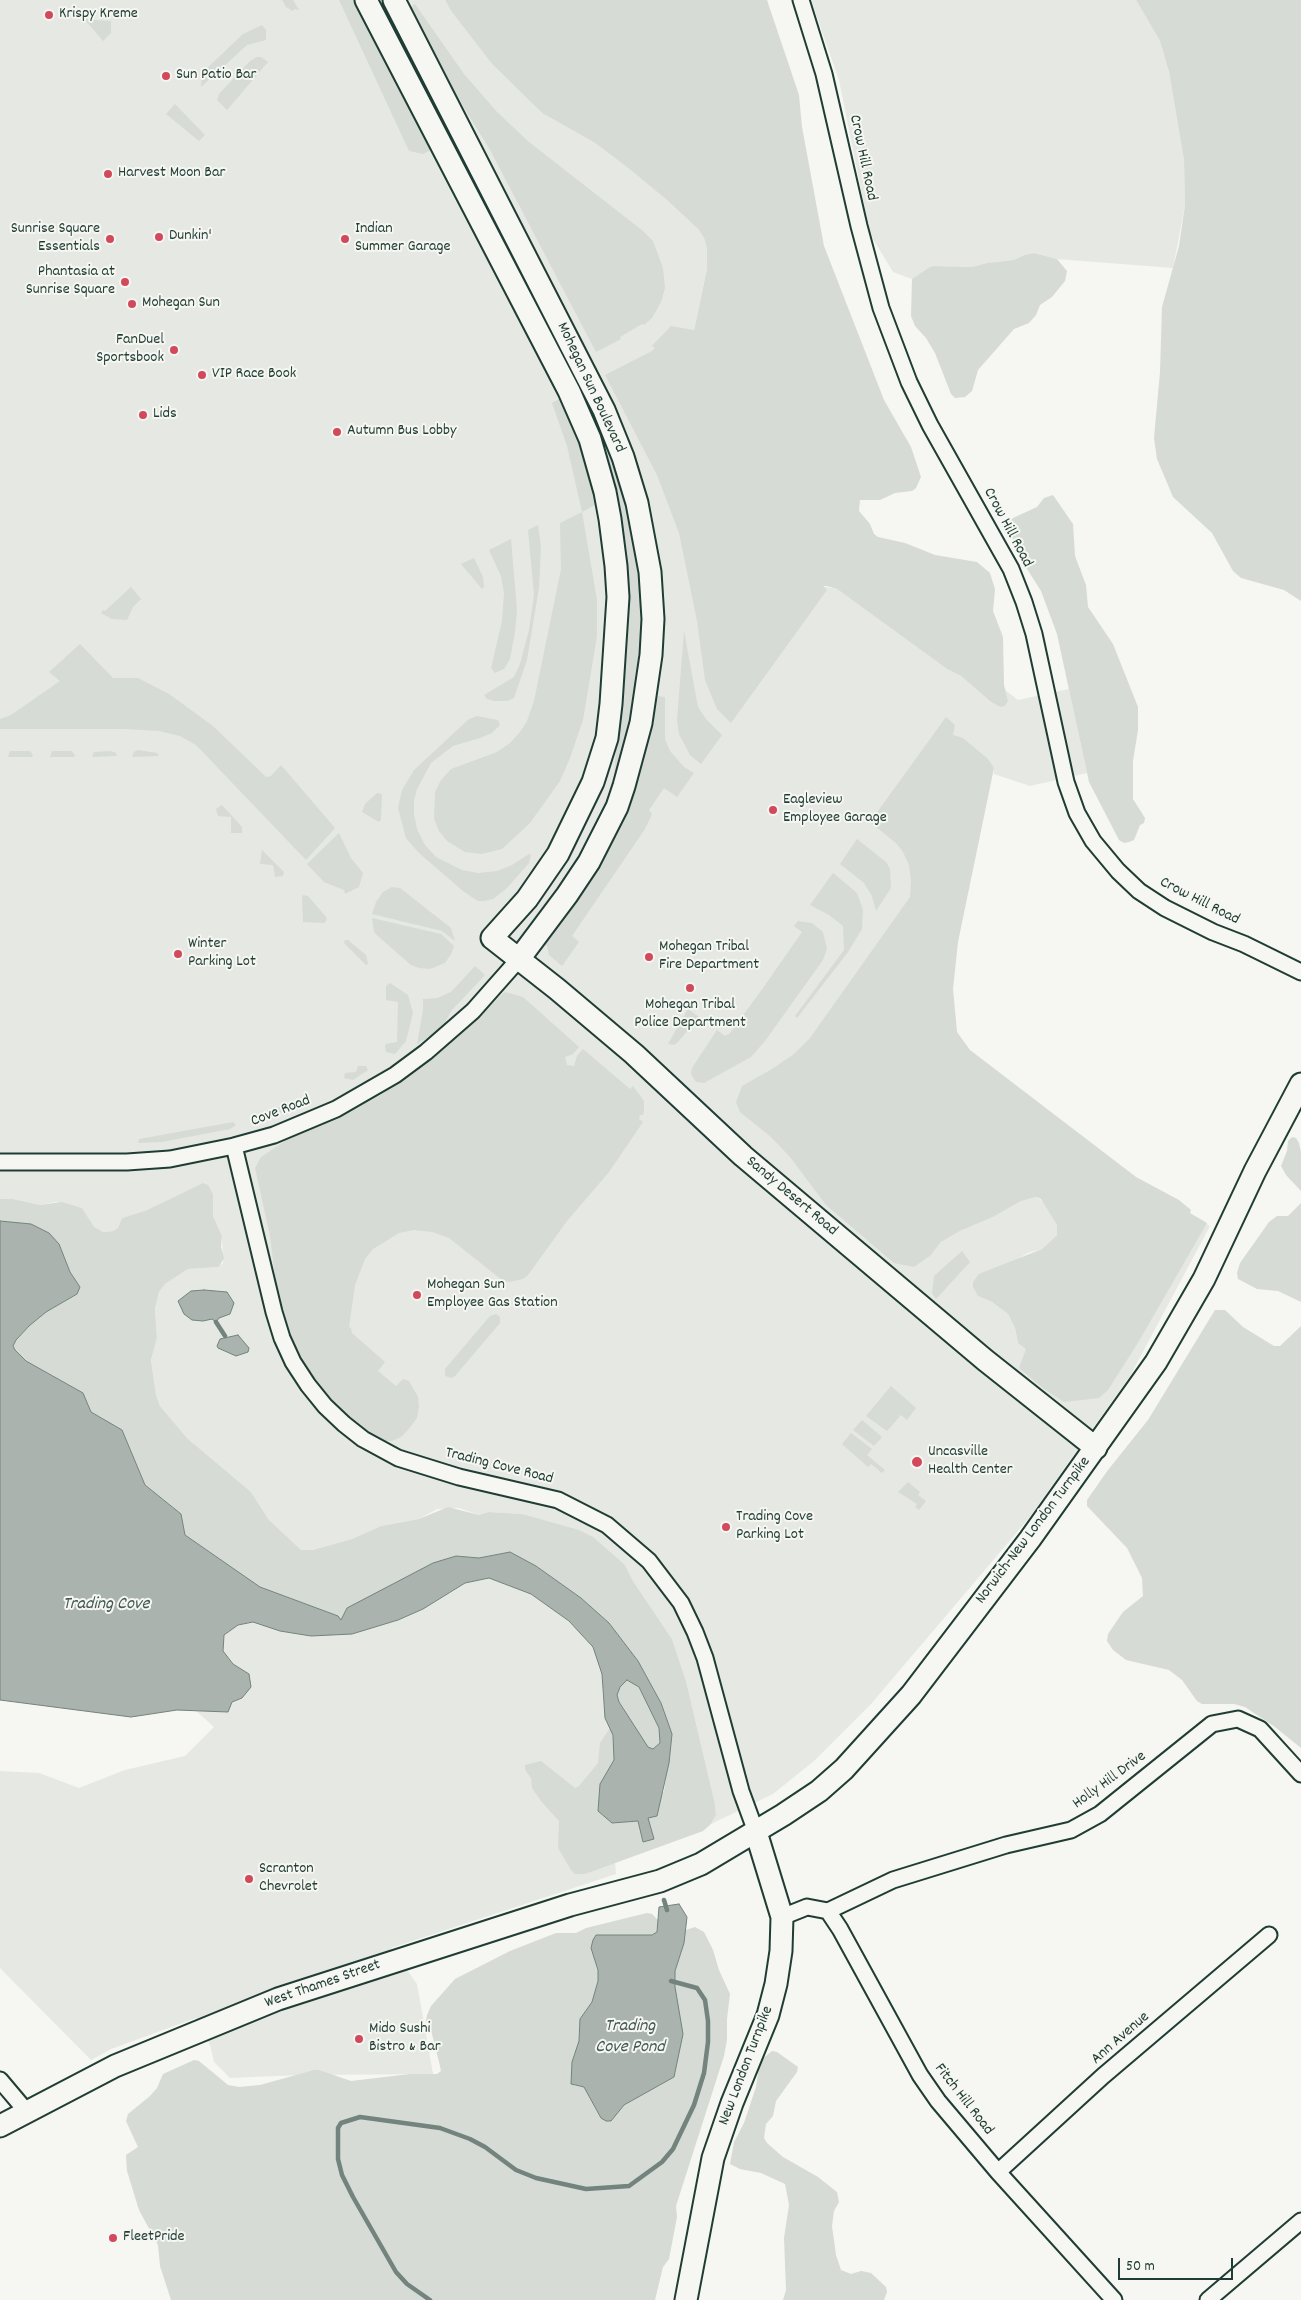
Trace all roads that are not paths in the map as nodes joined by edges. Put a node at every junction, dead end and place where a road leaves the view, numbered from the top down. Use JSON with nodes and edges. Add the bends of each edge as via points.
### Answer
{"nodes":[{"id":1,"x":366,"y":0,"type":"edge"},
{"id":2,"x":394,"y":0,"type":"edge"},
{"id":3,"x":801,"y":0,"type":"edge"},
{"id":4,"x":492,"y":938,"type":"joint"},
{"id":5,"x":519,"y":959,"type":"junction"},
{"id":6,"x":1301,"y":972,"type":"edge"},
{"id":7,"x":1301,"y":1084,"type":"edge"},
{"id":8,"x":234,"y":1146,"type":"junction"},
{"id":9,"x":0,"y":1162,"type":"edge"},
{"id":10,"x":1096,"y":1448,"type":"junction"},
{"id":11,"x":1301,"y":1774,"type":"edge"},
{"id":12,"x":756,"y":1832,"type":"junction"},
{"id":13,"x":660,"y":1881,"type":"joint"},
{"id":14,"x":828,"y":1911,"type":"junction"},
{"id":15,"x":782,"y":1917,"type":"junction"},
{"id":16,"x":1269,"y":1935,"type":"dead end"},
{"id":17,"x":0,"y":2080,"type":"edge"},
{"id":18,"x":27,"y":2112,"type":"junction"},
{"id":19,"x":0,"y":2126,"type":"edge"},
{"id":20,"x":998,"y":2172,"type":"junction"},
{"id":21,"x":1301,"y":2221,"type":"edge"},
{"id":22,"x":686,"y":2300,"type":"edge"},
{"id":23,"x":1114,"y":2300,"type":"edge"},
{"id":24,"x":1208,"y":2300,"type":"edge"}],
"edges":[{"from":1,"to":4,"type":"main road","name":"Mohegan Sun Boulevard","via":[[569,391],[592,447],[610,519],[618,597],[607,738],[590,789],[558,854],[527,899]]},
{"from":2,"to":5,"type":"main road","name":"Mohegan Sun Boulevard","via":[[604,410],[638,503],[650,572],[653,619],[650,663],[641,723],[617,807],[589,862]]},
{"from":3,"to":6,"type":"street","name":"Crow Hill Road","via":[[824,74],[881,308],[909,382],[930,425],[1011,568],[1034,634],[1066,782],[1077,813],[1093,841],[1139,891],[1213,932]]},
{"from":4,"to":5,"type":"main road","name":"Sandy Desert Road"},
{"from":5,"to":8,"type":"street","name":"Cove Road","via":[[473,1011],[395,1075],[336,1109],[274,1135]]},
{"from":5,"to":10,"type":"main road","name":"Sandy Desert Road","via":[[634,1054],[743,1156],[985,1360]]},
{"from":7,"to":10,"type":"main road","name":"Norwich-New London Turnpike","via":[[1204,1279],[1156,1362]]},
{"from":8,"to":9,"type":"street","name":"Cove Road","via":[[170,1159],[127,1162]]},
{"from":8,"to":12,"type":"street","name":"Trading Cove Road","via":[[282,1338],[308,1385],[344,1424],[398,1458],[459,1477],[558,1500],[607,1525],[648,1560],[681,1603],[695,1632]]},
{"from":10,"to":12,"type":"main road","name":"Norwich-New London Turnpike","via":[[911,1695],[877,1734],[819,1791]]},
{"from":11,"to":14,"type":"street","name":"Holly Hill Drive","via":[[1260,1730],[1238,1719],[1212,1724],[1100,1814],[1071,1830],[1006,1845],[893,1880]]},
{"from":12,"to":13,"type":"main road","name":"Norwich-New London Turnpike","via":[[701,1864]]},
{"from":12,"to":15,"type":"main road","name":"New London Turnpike"},
{"from":13,"to":18,"type":"main road","name":"West Thames Street","via":[[570,1905],[278,1998],[114,2066]]},
{"from":14,"to":15,"type":"street","via":[[807,1907]]},
{"from":14,"to":20,"type":"street","name":"Fitch Hill Road","via":[[920,2075]]},
{"from":15,"to":22,"type":"main road","name":"New London Turnpike","via":[[776,1984],[768,2015],[713,2158]]},
{"from":16,"to":20,"type":"street","name":"Ann Avenue","via":[[1103,2076]]},
{"from":17,"to":18,"type":"street"},
{"from":18,"to":19,"type":"main road","name":"West Thames Street"},
{"from":20,"to":23,"type":"street","name":"Fitch Hill Road"},
{"from":21,"to":24,"type":"street"}]}
